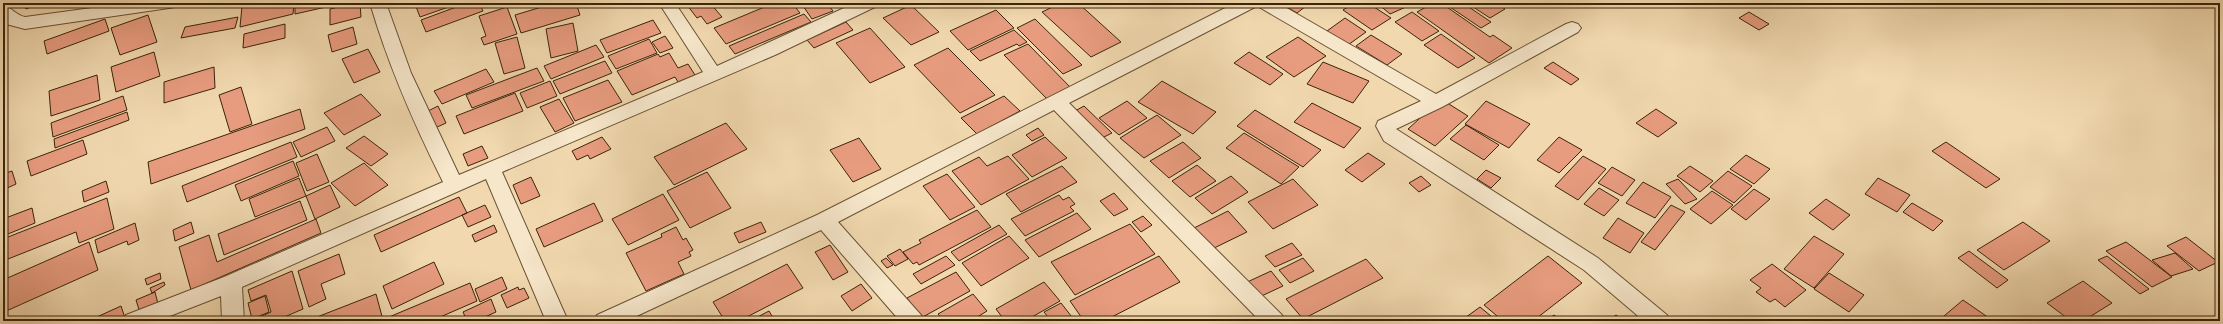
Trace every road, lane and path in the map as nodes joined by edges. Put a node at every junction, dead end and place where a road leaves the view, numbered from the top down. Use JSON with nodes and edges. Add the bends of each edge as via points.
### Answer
{"nodes":[{"id":1,"x":169,"y":3,"type":"edge"},
{"id":2,"x":378,"y":3,"type":"edge"},
{"id":3,"x":668,"y":3,"type":"edge"},
{"id":4,"x":869,"y":3,"type":"edge"},
{"id":5,"x":1249,"y":3,"type":"edge"},
{"id":6,"x":1265,"y":3,"type":"edge"},
{"id":7,"x":3,"y":11,"type":"edge"},
{"id":8,"x":1572,"y":28,"type":"dead end"},
{"id":9,"x":714,"y":75,"type":"junction"},
{"id":10,"x":1057,"y":102,"type":"junction"},
{"id":11,"x":1436,"y":102,"type":"junction"},
{"id":12,"x":491,"y":169,"type":"junction"},
{"id":13,"x":454,"y":185,"type":"junction"},
{"id":14,"x":824,"y":220,"type":"junction"},
{"id":15,"x":230,"y":283,"type":"junction"},
{"id":16,"x":134,"y":321,"type":"edge"},
{"id":17,"x":233,"y":321,"type":"edge"},
{"id":18,"x":557,"y":321,"type":"edge"},
{"id":19,"x":605,"y":321,"type":"edge"},
{"id":20,"x":913,"y":321,"type":"edge"},
{"id":21,"x":1274,"y":321,"type":"edge"},
{"id":22,"x":1659,"y":321,"type":"edge"}],
"edges":[{"from":1,"to":7,"type":"street","via":[[31,23],[12,20]]},
{"from":2,"to":13,"type":"street","via":[[390,46],[410,94]]},
{"from":3,"to":9,"type":"street"},
{"from":4,"to":9,"type":"street"},
{"from":5,"to":10,"type":"street"},
{"from":6,"to":11,"type":"street"},
{"from":8,"to":11,"type":"street"},
{"from":9,"to":12,"type":"street"},
{"from":10,"to":14,"type":"street"},
{"from":10,"to":21,"type":"street"},
{"from":11,"to":22,"type":"street","via":[[1386,126],[1391,136],[1591,264]]},
{"from":12,"to":13,"type":"street"},
{"from":12,"to":18,"type":"street"},
{"from":13,"to":15,"type":"street"},
{"from":14,"to":19,"type":"street"},
{"from":14,"to":20,"type":"street"},
{"from":15,"to":16,"type":"street"},
{"from":15,"to":17,"type":"street"}]}
